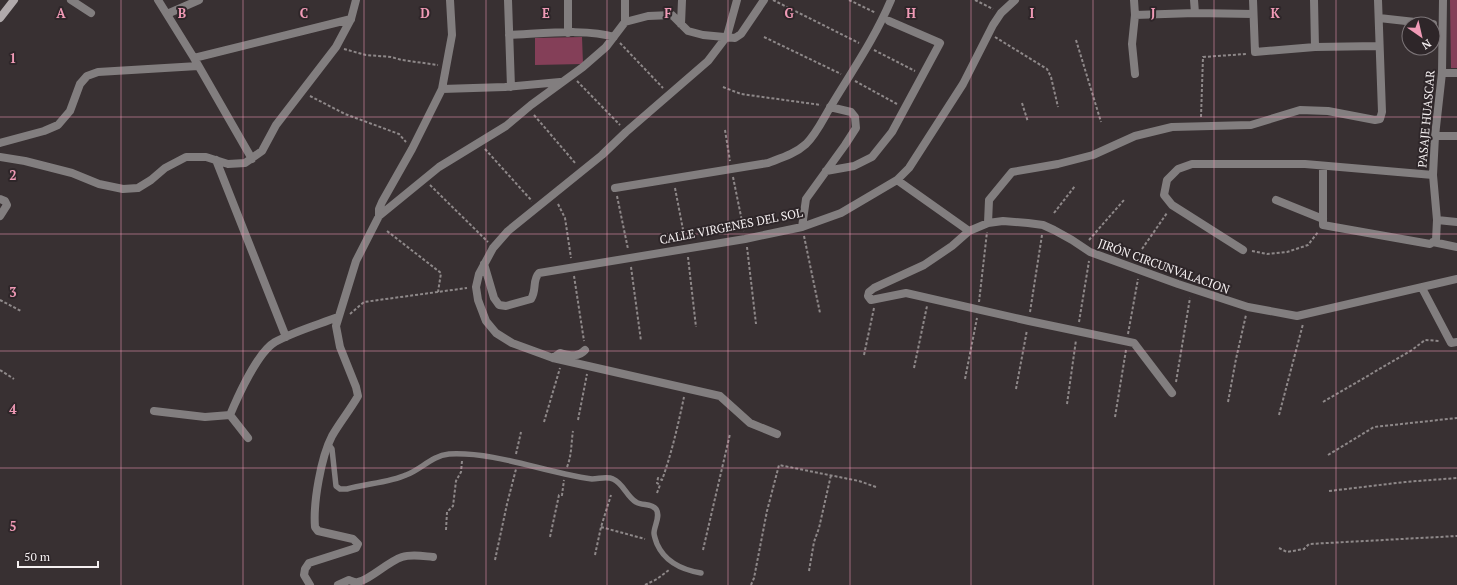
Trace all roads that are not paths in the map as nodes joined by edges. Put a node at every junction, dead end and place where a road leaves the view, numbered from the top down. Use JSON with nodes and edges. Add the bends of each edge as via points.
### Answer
{"nodes":[{"id":1,"x":14,"y":0,"type":"edge"},
{"id":2,"x":71,"y":0,"type":"edge"},
{"id":3,"x":158,"y":0,"type":"edge"},
{"id":4,"x":199,"y":0,"type":"edge"},
{"id":5,"x":356,"y":0,"type":"edge"},
{"id":6,"x":450,"y":0,"type":"edge"},
{"id":7,"x":508,"y":0,"type":"edge"},
{"id":8,"x":568,"y":0,"type":"edge"},
{"id":9,"x":625,"y":0,"type":"edge"},
{"id":10,"x":682,"y":0,"type":"edge"},
{"id":11,"x":737,"y":0,"type":"edge"},
{"id":12,"x":764,"y":0,"type":"edge"},
{"id":13,"x":891,"y":0,"type":"edge"},
{"id":14,"x":1015,"y":0,"type":"edge"},
{"id":15,"x":1134,"y":0,"type":"edge"},
{"id":16,"x":1194,"y":0,"type":"edge"},
{"id":17,"x":1253,"y":0,"type":"edge"},
{"id":18,"x":1314,"y":0,"type":"edge"},
{"id":19,"x":1378,"y":0,"type":"edge"},
{"id":20,"x":1443,"y":0,"type":"edge"},
{"id":21,"x":91,"y":13,"type":"dead end"},
{"id":22,"x":1195,"y":13,"type":"junction"},
{"id":23,"x":167,"y":14,"type":"junction"},
{"id":24,"x":1253,"y":14,"type":"junction"},
{"id":25,"x":1135,"y":15,"type":"junction"},
{"id":26,"x":0,"y":18,"type":"edge"},
{"id":27,"x":1379,"y":18,"type":"junction"},
{"id":28,"x":351,"y":19,"type":"junction"},
{"id":29,"x":887,"y":19,"type":"junction"},
{"id":30,"x":1401,"y":20,"type":"edge"},
{"id":31,"x":625,"y":22,"type":"junction"},
{"id":32,"x":682,"y":24,"type":"junction"},
{"id":33,"x":1443,"y":25,"type":"joint"},
{"id":34,"x":568,"y":33,"type":"junction"},
{"id":35,"x":509,"y":35,"type":"junction"},
{"id":36,"x":727,"y":36,"type":"junction"},
{"id":37,"x":614,"y":37,"type":"junction"},
{"id":38,"x":1379,"y":46,"type":"junction"},
{"id":39,"x":1315,"y":47,"type":"junction"},
{"id":40,"x":194,"y":58,"type":"junction"},
{"id":41,"x":198,"y":66,"type":"junction"},
{"id":42,"x":1442,"y":73,"type":"junction"},
{"id":43,"x":1135,"y":74,"type":"dead end"},
{"id":44,"x":1457,"y":74,"type":"edge"},
{"id":45,"x":561,"y":82,"type":"junction"},
{"id":46,"x":511,"y":87,"type":"junction"},
{"id":47,"x":442,"y":89,"type":"junction"},
{"id":48,"x":830,"y":107,"type":"junction"},
{"id":49,"x":1435,"y":136,"type":"junction"},
{"id":50,"x":1457,"y":136,"type":"edge"},
{"id":51,"x":0,"y":143,"type":"edge"},
{"id":52,"x":0,"y":157,"type":"edge"},
{"id":53,"x":252,"y":159,"type":"junction"},
{"id":54,"x":216,"y":160,"type":"junction"},
{"id":55,"x":1323,"y":166,"type":"junction"},
{"id":56,"x":826,"y":170,"type":"junction"},
{"id":57,"x":1433,"y":175,"type":"junction"},
{"id":58,"x":897,"y":180,"type":"junction"},
{"id":59,"x":615,"y":188,"type":"dead end"},
{"id":60,"x":0,"y":199,"type":"edge"},
{"id":61,"x":1276,"y":200,"type":"dead end"},
{"id":62,"x":0,"y":216,"type":"edge"},
{"id":63,"x":379,"y":216,"type":"junction"},
{"id":64,"x":1437,"y":220,"type":"junction"},
{"id":65,"x":1323,"y":222,"type":"junction"},
{"id":66,"x":1457,"y":222,"type":"edge"},
{"id":67,"x":988,"y":223,"type":"junction"},
{"id":68,"x":802,"y":227,"type":"junction"},
{"id":69,"x":969,"y":231,"type":"junction"},
{"id":70,"x":1434,"y":241,"type":"junction"},
{"id":71,"x":1457,"y":247,"type":"edge"},
{"id":72,"x":1243,"y":250,"type":"road end"},
{"id":73,"x":484,"y":264,"type":"junction"},
{"id":74,"x":1457,"y":279,"type":"edge"},
{"id":75,"x":1422,"y":288,"type":"junction"},
{"id":76,"x":338,"y":317,"type":"junction"},
{"id":77,"x":286,"y":337,"type":"junction"},
{"id":78,"x":1454,"y":342,"type":"edge"},
{"id":79,"x":585,"y":350,"type":"dead end"},
{"id":80,"x":553,"y":358,"type":"junction"},
{"id":81,"x":1172,"y":393,"type":"dead end"},
{"id":82,"x":154,"y":411,"type":"dead end"},
{"id":83,"x":230,"y":415,"type":"junction"},
{"id":84,"x":777,"y":434,"type":"dead end"},
{"id":85,"x":248,"y":438,"type":"dead end"},
{"id":86,"x":329,"y":445,"type":"junction"},
{"id":87,"x":433,"y":557,"type":"dead end"},
{"id":88,"x":701,"y":573,"type":"dead end"},
{"id":89,"x":310,"y":585,"type":"edge"},
{"id":90,"x":338,"y":585,"type":"edge"}],
"edges":[{"from":1,"to":26,"type":"street"},
{"from":2,"to":21,"type":"street"},
{"from":3,"to":23,"type":"street"},
{"from":4,"to":23,"type":"street"},
{"from":5,"to":28,"type":"street"},
{"from":6,"to":47,"type":"street","via":[[452,35]]},
{"from":7,"to":35,"type":"street"},
{"from":8,"to":34,"type":"street"},
{"from":9,"to":31,"type":"street"},
{"from":10,"to":32,"type":"street"},
{"from":11,"to":36,"type":"street"},
{"from":12,"to":36,"type":"street","via":[[741,34],[735,38]]},
{"from":13,"to":29,"type":"street"},
{"from":14,"to":58,"type":"street","name":"CALLE VIRGENES DEL SOL","via":[[1002,13],[963,84],[909,168]]},
{"from":15,"to":25,"type":"street"},
{"from":16,"to":22,"type":"street"},
{"from":17,"to":24,"type":"street"},
{"from":18,"to":39,"type":"street"},
{"from":19,"to":27,"type":"street"},
{"from":20,"to":33,"type":"street","name":"PASAJE HUASCAR"},
{"from":22,"to":24,"type":"street"},
{"from":22,"to":25,"type":"street"},
{"from":23,"to":40,"type":"street"},
{"from":24,"to":39,"type":"street","via":[[1255,52]]},
{"from":25,"to":43,"type":"street","via":[[1132,44]]},
{"from":27,"to":30,"type":"street"},
{"from":27,"to":38,"type":"street"},
{"from":28,"to":40,"type":"street"},
{"from":28,"to":53,"type":"street","via":[[336,47],[276,125],[262,151]]},
{"from":29,"to":48,"type":"street"},
{"from":29,"to":56,"type":"street","via":[[940,43],[892,132],[872,157],[854,166]]},
{"from":31,"to":32,"type":"street","via":[[648,16],[672,15]]},
{"from":31,"to":37,"type":"street"},
{"from":32,"to":36,"type":"street","via":[[688,31],[703,35]]},
{"from":33,"to":42,"type":"street","name":"PASAJE HUASCAR"},
{"from":34,"to":35,"type":"street"},
{"from":34,"to":37,"type":"street","via":[[603,33]]},
{"from":35,"to":46,"type":"street"},
{"from":36,"to":73,"type":"street","via":[[708,61],[602,155],[508,231],[493,248]]},
{"from":37,"to":45,"type":"street","via":[[606,47]]},
{"from":38,"to":39,"type":"street"},
{"from":38,"to":67,"type":"street","via":[[1382,112],[1380,119],[1328,111],[1300,110],[1251,125],[1172,127],[1135,136],[1093,155],[1012,172],[989,200]]},
{"from":40,"to":41,"type":"street"},
{"from":41,"to":51,"type":"street","via":[[98,72],[87,76],[80,84],[70,111],[58,125]]},
{"from":41,"to":53,"type":"street"},
{"from":42,"to":44,"type":"street"},
{"from":42,"to":49,"type":"street","name":"PASAJE HUASCAR"},
{"from":45,"to":46,"type":"street"},
{"from":45,"to":63,"type":"street","via":[[506,126],[439,167]]},
{"from":46,"to":47,"type":"street"},
{"from":47,"to":63,"type":"street","via":[[382,202]]},
{"from":48,"to":56,"type":"street","via":[[852,112],[856,128]]},
{"from":48,"to":59,"type":"street","via":[[819,128],[805,145],[789,156],[768,163]]},
{"from":49,"to":50,"type":"street"},
{"from":49,"to":57,"type":"street","name":"PASAJE HUASCAR"},
{"from":52,"to":54,"type":"street","via":[[72,173],[99,184],[123,189],[138,188],[165,168],[186,157]]},
{"from":53,"to":54,"type":"street","via":[[245,163],[228,164]]},
{"from":54,"to":77,"type":"street"},
{"from":55,"to":57,"type":"street"},
{"from":55,"to":65,"type":"street"},
{"from":55,"to":72,"type":"street","via":[[1280,163],[1192,164],[1178,169],[1167,180],[1164,195],[1172,205]]},
{"from":56,"to":68,"type":"street","via":[[806,199]]},
{"from":57,"to":64,"type":"street","name":"PASAJE HUASCAR"},
{"from":58,"to":68,"type":"street","name":"CALLE VIRGENES DEL SOL","via":[[841,213]]},
{"from":58,"to":69,"type":"street"},
{"from":60,"to":62,"type":"street","via":[[5,201],[7,206]]},
{"from":61,"to":65,"type":"street"},
{"from":63,"to":76,"type":"street","via":[[356,261]]},
{"from":64,"to":66,"type":"street"},
{"from":64,"to":70,"type":"street","name":"PASAJE HUASCAR"},
{"from":65,"to":70,"type":"street","via":[[1430,244]]},
{"from":67,"to":69,"type":"street","name":"JIRÓN CIRCUNVALACION"},
{"from":67,"to":75,"type":"street","name":"JIRÓN CIRCUNVALACION","via":[[1003,221],[1043,226],[1090,252],[1192,289],[1248,307],[1297,316]]},
{"from":68,"to":73,"type":"street","name":"CALLE VIRGENES DEL SOL","via":[[746,239],[540,273],[535,279],[532,299],[506,306],[499,305],[494,298]]},
{"from":69,"to":81,"type":"street","name":"JIRÓN CIRCUNVALACION","via":[[924,265],[874,288],[868,296],[871,300],[876,300],[906,293],[1134,343]]},
{"from":70,"to":71,"type":"street"},
{"from":73,"to":80,"type":"street","via":[[476,287],[486,321],[496,333],[512,343]]},
{"from":74,"to":75,"type":"street","name":"JIRÓN CIRCUNVALACION"},
{"from":75,"to":78,"type":"street"},
{"from":76,"to":77,"type":"street"},
{"from":76,"to":86,"type":"street","via":[[336,326],[340,347],[358,396],[332,436]]},
{"from":77,"to":83,"type":"street","via":[[274,342],[264,351]]},
{"from":79,"to":80,"type":"street","via":[[582,354],[574,356],[560,353]]},
{"from":80,"to":84,"type":"street","via":[[720,396],[750,423]]},
{"from":82,"to":83,"type":"street","via":[[205,417]]},
{"from":83,"to":85,"type":"street"},
{"from":86,"to":88,"type":"lane","via":[[332,449],[336,486],[344,490],[406,476],[442,455],[463,454],[566,471],[592,479],[614,479],[635,502],[656,510],[658,514],[654,534],[664,554],[676,565]]},
{"from":86,"to":89,"type":"street","via":[[315,498],[314,527],[318,531],[353,539],[358,544],[356,548],[309,563],[304,575]]},
{"from":87,"to":90,"type":"street","via":[[412,555],[392,560],[363,580],[350,580]]}]}
